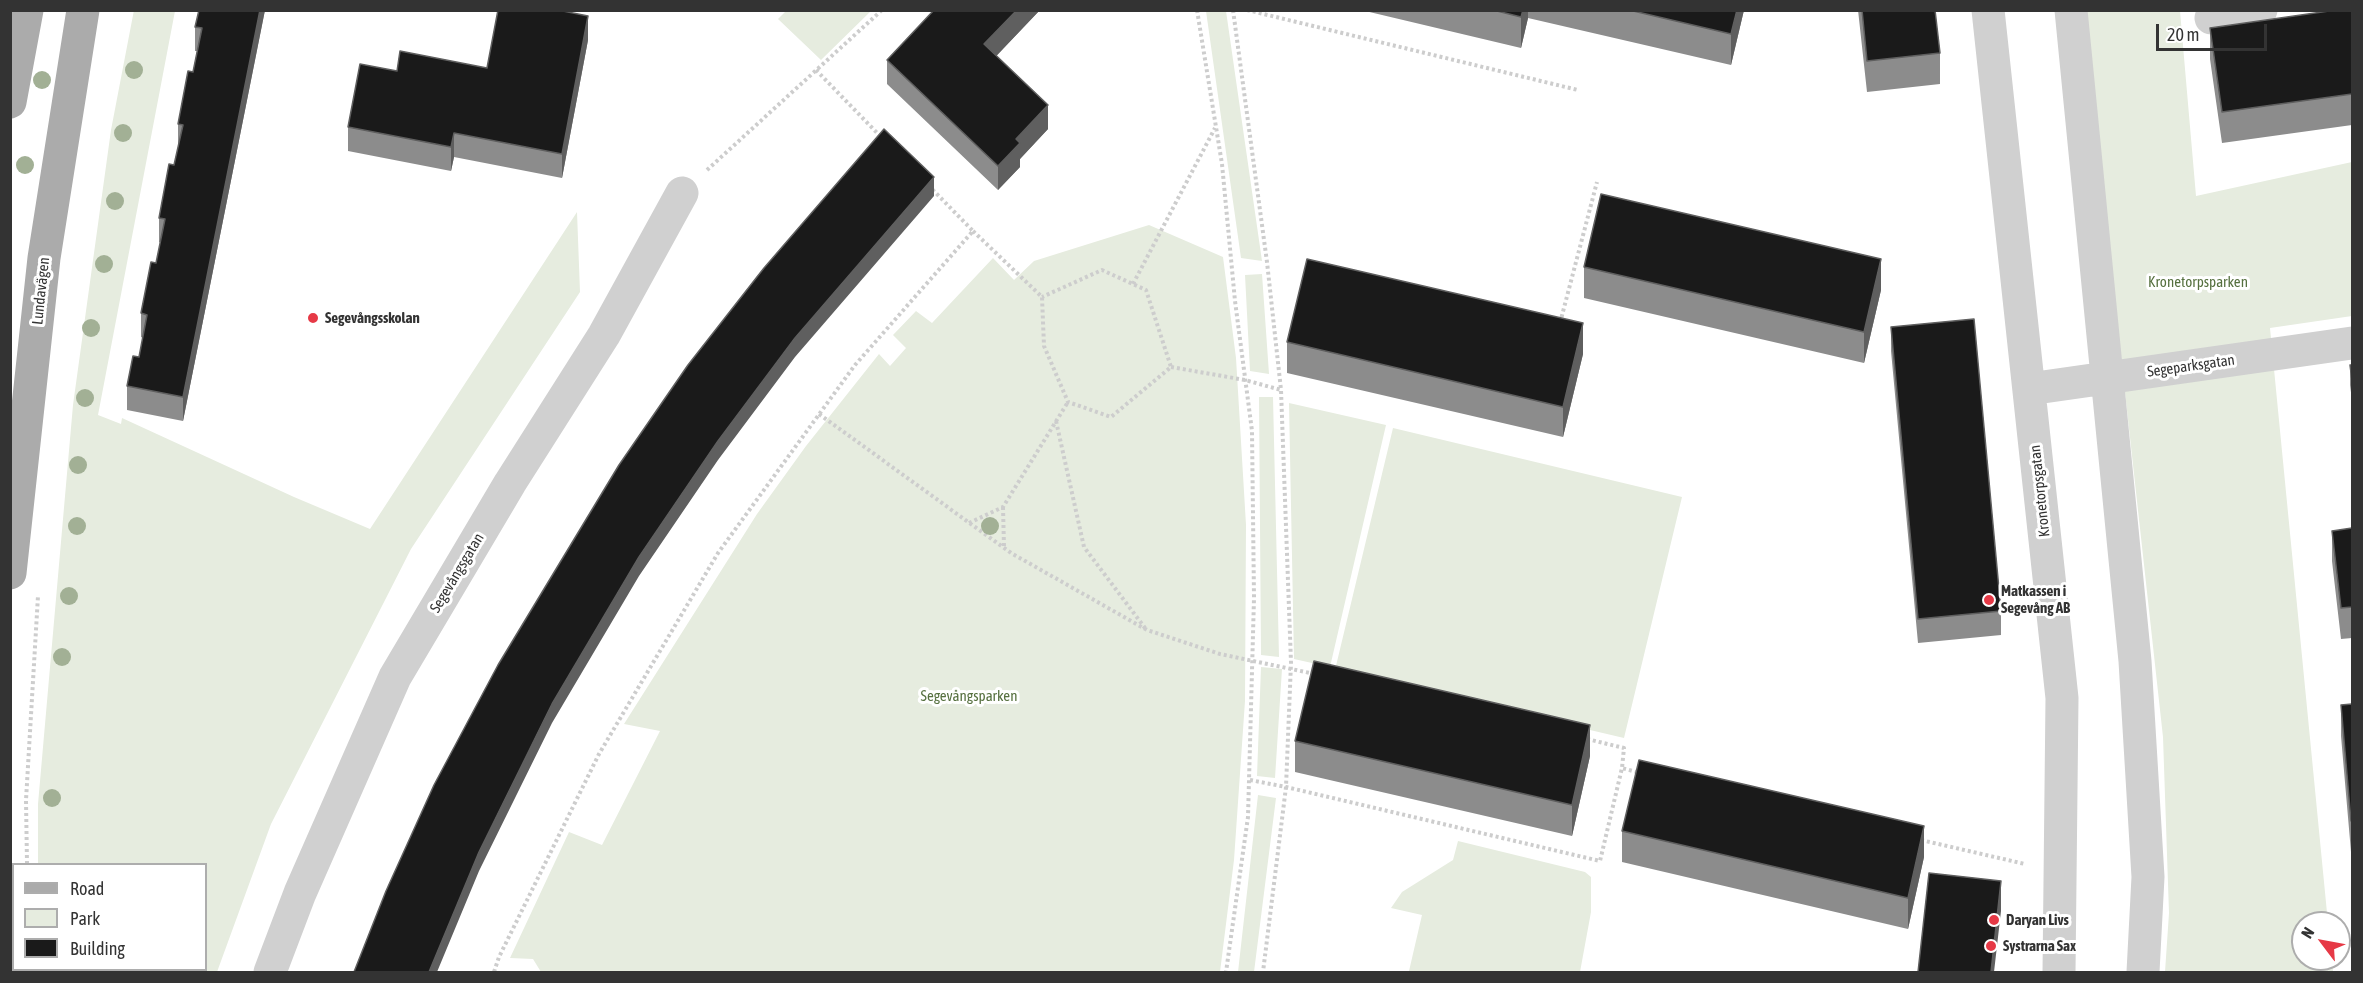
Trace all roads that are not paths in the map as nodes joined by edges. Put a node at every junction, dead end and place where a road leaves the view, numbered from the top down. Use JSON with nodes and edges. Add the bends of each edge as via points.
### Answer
{"nodes":[{"id":1,"x":27,"y":10,"type":"edge"},
{"id":2,"x":83,"y":10,"type":"edge"},
{"id":3,"x":1988,"y":10,"type":"edge"},
{"id":4,"x":2071,"y":10,"type":"edge"},
{"id":5,"x":2261,"y":10,"type":"edge"},
{"id":6,"x":2211,"y":18,"type":"dead end"},
{"id":7,"x":10,"y":102,"type":"edge"},
{"id":8,"x":682,"y":193,"type":"road end"},
{"id":9,"x":2352,"y":343,"type":"edge"},
{"id":10,"x":2106,"y":378,"type":"junction"},
{"id":11,"x":2029,"y":389,"type":"junction"},
{"id":12,"x":10,"y":573,"type":"edge"},
{"id":13,"x":270,"y":972,"type":"edge"},
{"id":14,"x":2059,"y":972,"type":"edge"},
{"id":15,"x":2143,"y":972,"type":"edge"}],
"edges":[{"from":1,"to":7,"type":"main road"},
{"from":2,"to":12,"type":"main road","name":"Lundavägen","via":[[44,258]]},
{"from":3,"to":11,"type":"street","name":"Kronetorpsgatan"},
{"from":4,"to":10,"type":"street"},
{"from":5,"to":6,"type":"street"},
{"from":8,"to":13,"type":"street","name":"Segevångsgatan","via":[[604,335],[510,483],[395,677],[300,893]]},
{"from":9,"to":10,"type":"street","name":"Segeparksgatan"},
{"from":10,"to":11,"type":"street","name":"Segeparksgatan"},
{"from":10,"to":15,"type":"street","via":[[2134,661],[2148,877]]},
{"from":11,"to":14,"type":"street","name":"Kronetorpsgatan","via":[[2062,698]]}]}
